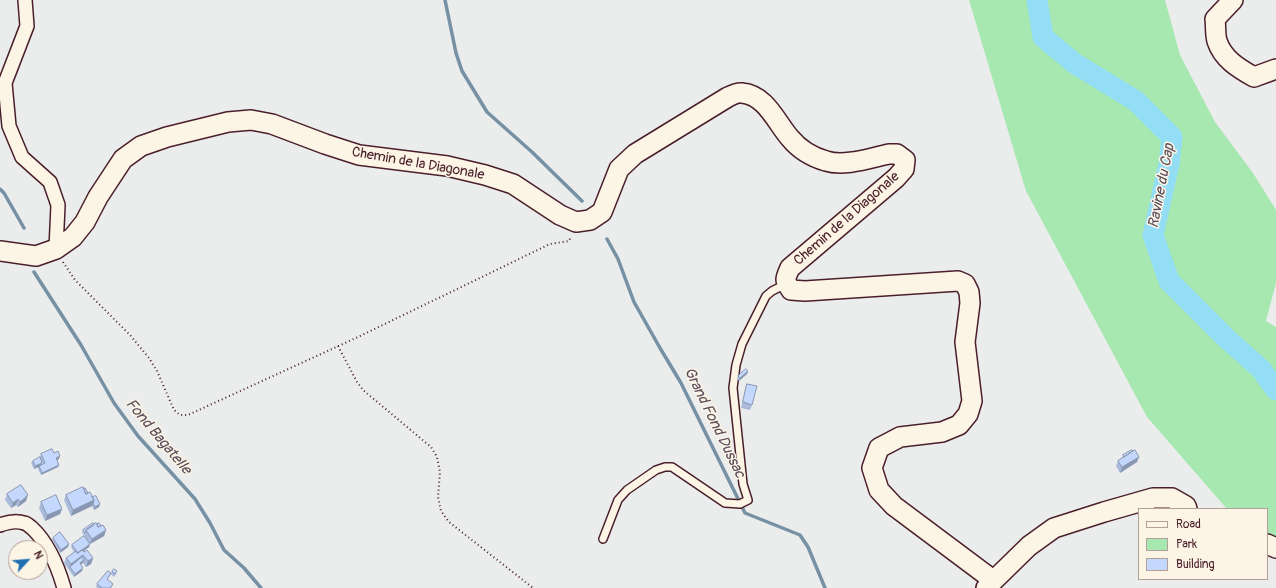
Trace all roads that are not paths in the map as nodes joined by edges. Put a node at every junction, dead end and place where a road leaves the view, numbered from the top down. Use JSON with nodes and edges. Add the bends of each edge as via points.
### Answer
{"nodes":[{"id":1,"x":25,"y":0,"type":"edge"},
{"id":2,"x":1233,"y":0,"type":"edge"},
{"id":3,"x":1276,"y":69,"type":"edge"},
{"id":4,"x":56,"y":249,"type":"junction"},
{"id":5,"x":0,"y":251,"type":"edge"},
{"id":6,"x":786,"y":284,"type":"junction"},
{"id":7,"x":1187,"y":508,"type":"edge"},
{"id":8,"x":0,"y":525,"type":"edge"},
{"id":9,"x":603,"y":539,"type":"dead end"},
{"id":10,"x":990,"y":584,"type":"edge"},
{"id":11,"x":64,"y":588,"type":"edge"}],
"edges":[{"from":1,"to":4,"type":"street","via":[[27,26],[4,83],[9,126],[22,157],[50,182],[58,205]]},
{"from":2,"to":3,"type":"main road","via":[[1215,19],[1217,40],[1226,57],[1240,70],[1254,77]]},
{"from":4,"to":5,"type":"main road","name":"Chemin de la Diagonale","via":[[36,256]]},
{"from":4,"to":6,"type":"main road","name":"Chemin de la Diagonale","via":[[73,237],[124,159],[141,146],[228,122],[251,120],[272,124],[359,155],[447,166],[485,175],[513,184],[560,215],[576,222],[590,220],[602,212],[619,169],[635,154],[728,97],[741,92],[754,95],[766,105],[790,139],[811,156],[841,164],[890,154],[897,154],[905,160],[904,169],[896,178],[790,268],[785,278]]},
{"from":6,"to":9,"type":"lane","via":[[766,296],[742,344],[736,365],[733,388],[743,484],[748,500],[740,504],[725,503],[672,467],[665,467],[656,470],[627,490],[618,500]]},
{"from":6,"to":10,"type":"main road","via":[[791,290],[805,291],[958,281],[965,284],[970,292],[965,342],[972,401],[968,414],[959,425],[942,432],[900,437],[879,448],[872,468],[878,490],[894,506]]},
{"from":7,"to":10,"type":"main road","via":[[1172,498],[1153,498],[1054,528],[1029,546]]},
{"from":8,"to":11,"type":"street","via":[[11,521],[26,523],[39,535],[49,550]]}]}
